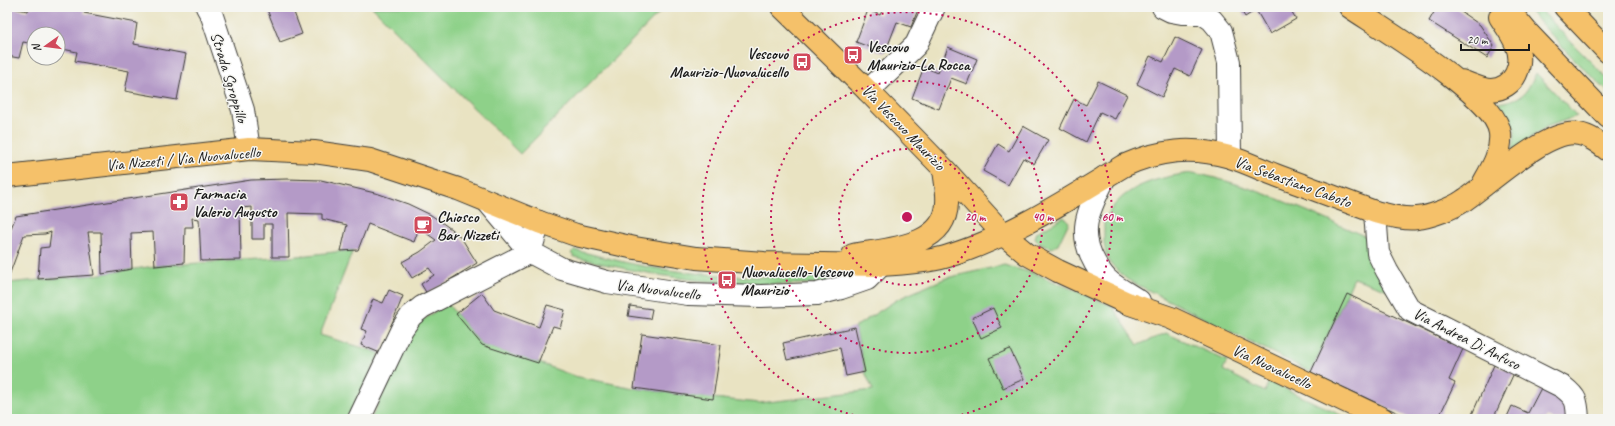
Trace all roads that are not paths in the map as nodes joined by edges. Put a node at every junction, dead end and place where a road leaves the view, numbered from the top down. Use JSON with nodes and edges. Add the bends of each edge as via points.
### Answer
{"nodes":[{"id":1,"x":207,"y":7,"type":"edge"},
{"id":2,"x":782,"y":7,"type":"edge"},
{"id":3,"x":934,"y":7,"type":"edge"},
{"id":4,"x":1163,"y":7,"type":"edge"},
{"id":5,"x":1350,"y":7,"type":"edge"},
{"id":6,"x":1494,"y":7,"type":"edge"},
{"id":7,"x":1506,"y":7,"type":"edge"},
{"id":8,"x":1565,"y":7,"type":"edge"},
{"id":9,"x":1608,"y":52,"type":"edge"},
{"id":10,"x":1456,"y":79,"type":"junction"},
{"id":11,"x":868,"y":90,"type":"junction"},
{"id":12,"x":1608,"y":118,"type":"edge"},
{"id":13,"x":249,"y":149,"type":"junction"},
{"id":14,"x":1608,"y":150,"type":"edge"},
{"id":15,"x":1230,"y":157,"type":"junction"},
{"id":16,"x":944,"y":169,"type":"junction"},
{"id":17,"x":7,"y":176,"type":"edge"},
{"id":18,"x":1105,"y":177,"type":"junction"},
{"id":19,"x":1481,"y":187,"type":"junction"},
{"id":20,"x":488,"y":202,"type":"junction"},
{"id":21,"x":1376,"y":212,"type":"junction"},
{"id":22,"x":540,"y":222,"type":"junction"},
{"id":23,"x":1004,"y":235,"type":"junction"},
{"id":24,"x":530,"y":252,"type":"junction"},
{"id":25,"x":809,"y":263,"type":"junction"},
{"id":26,"x":881,"y":265,"type":"junction"},
{"id":27,"x":1160,"y":314,"type":"junction"},
{"id":28,"x":359,"y":419,"type":"edge"},
{"id":29,"x":1383,"y":419,"type":"edge"},
{"id":30,"x":1578,"y":419,"type":"edge"}],
"edges":[{"from":1,"to":13,"type":"street","name":"Strada Sgroppillo","via":[[243,110]]},
{"from":2,"to":11,"type":"main road","name":"Via Vescovo Maurizio"},
{"from":3,"to":11,"type":"street","via":[[916,45]]},
{"from":4,"to":15,"type":"street","via":[[1182,13],[1202,13],[1212,20],[1221,32],[1229,62]]},
{"from":5,"to":10,"type":"main road"},
{"from":6,"to":10,"type":"main road","via":[[1517,45],[1520,59],[1518,72],[1511,82],[1502,88],[1490,90]]},
{"from":7,"to":12,"type":"main road"},
{"from":8,"to":9,"type":"main road"},
{"from":10,"to":19,"type":"main road","via":[[1487,109],[1497,122],[1500,132],[1495,162]]},
{"from":11,"to":16,"type":"main road","name":"Via Vescovo Maurizio"},
{"from":13,"to":17,"type":"main road","name":"Via Nizzeti / Via Nuovalucello"},
{"from":13,"to":20,"type":"main road","name":"Via Nizzeti / Via Nuovalucello","via":[[314,152],[370,160],[458,189]]},
{"from":14,"to":19,"type":"main road","name":"Via Sebastiano Caboto","via":[[1598,142],[1578,133],[1562,134],[1544,142]]},
{"from":15,"to":18,"type":"main road","name":"Via Sebastiano Caboto","via":[[1201,151],[1162,152],[1142,158]]},
{"from":15,"to":21,"type":"main road","name":"Via Sebastiano Caboto"},
{"from":16,"to":23,"type":"main road","name":"Via Vescovo Maurizio"},
{"from":16,"to":25,"type":"main road","via":[[947,204],[943,219],[935,232],[922,240],[901,246]]},
{"from":18,"to":23,"type":"main road","name":"Via Sebastiano Caboto"},
{"from":18,"to":27,"type":"street","via":[[1086,218],[1086,242],[1090,254],[1110,282]]},
{"from":19,"to":21,"type":"main road","name":"Via Sebastiano Caboto","via":[[1462,202],[1418,218]]},
{"from":20,"to":22,"type":"main road","name":"Via Nizzeti / Via Nuovalucello"},
{"from":20,"to":24,"type":"street"},
{"from":21,"to":30,"type":"street","name":"Via Andrea Di Anfuso","via":[[1378,253],[1410,310],[1563,386],[1574,396],[1578,407]]},
{"from":22,"to":24,"type":"street"},
{"from":22,"to":25,"type":"main road","via":[[576,235],[696,258]]},
{"from":23,"to":26,"type":"main road","name":"Via Sebastiano Caboto","via":[[944,257]]},
{"from":23,"to":27,"type":"main road","name":"Via Vescovo Maurizio","via":[[1027,254],[1058,271],[1127,303]]},
{"from":24,"to":26,"type":"street","name":"Via Nuovalucello","via":[[562,269],[607,282],[688,294],[817,294],[867,278]]},
{"from":24,"to":28,"type":"street","via":[[422,307],[411,316],[402,329]]},
{"from":25,"to":26,"type":"main road","name":"Via Sebastiano Caboto"},
{"from":27,"to":29,"type":"main road","name":"Via Nuovalucello"}]}
